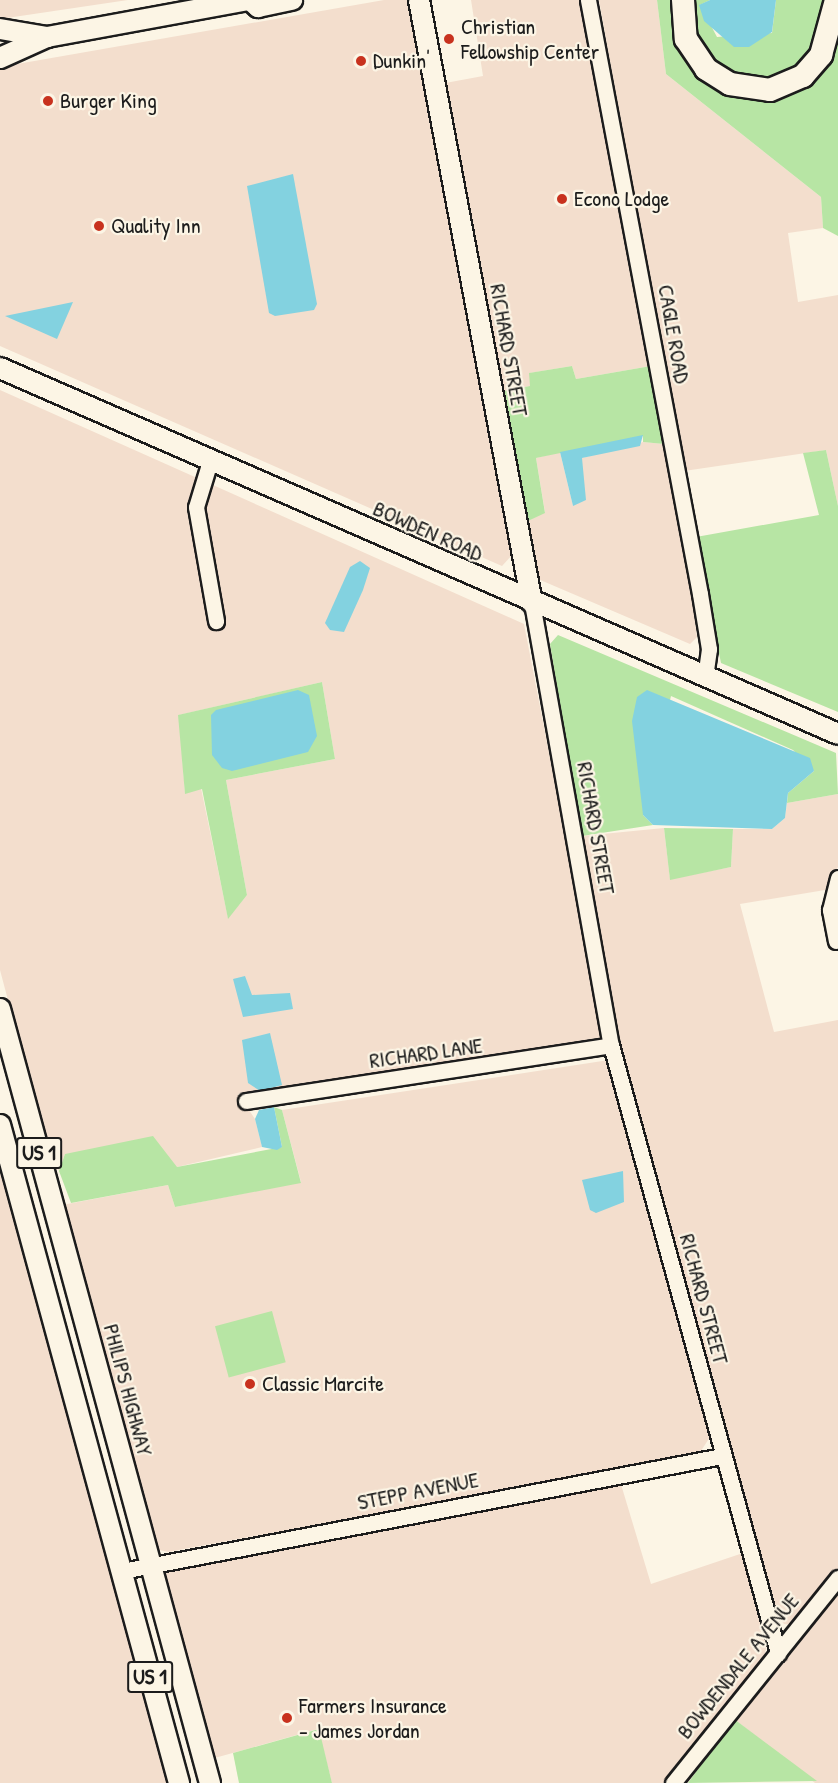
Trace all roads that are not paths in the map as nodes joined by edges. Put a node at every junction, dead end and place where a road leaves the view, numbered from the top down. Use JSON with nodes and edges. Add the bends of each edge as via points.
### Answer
{"nodes":[{"id":1,"x":249,"y":0,"type":"edge"},
{"id":2,"x":292,"y":0,"type":"edge"},
{"id":3,"x":418,"y":0,"type":"edge"},
{"id":4,"x":588,"y":0,"type":"edge"},
{"id":5,"x":683,"y":0,"type":"edge"},
{"id":6,"x":836,"y":0,"type":"edge"},
{"id":7,"x":0,"y":30,"type":"edge"},
{"id":8,"x":47,"y":37,"type":"junction"},
{"id":9,"x":0,"y":58,"type":"edge"},
{"id":10,"x":0,"y":368,"type":"edge"},
{"id":11,"x":210,"y":461,"type":"junction"},
{"id":12,"x":532,"y":603,"type":"junction"},
{"id":13,"x":216,"y":621,"type":"dead end"},
{"id":14,"x":705,"y":677,"type":"junction"},
{"id":15,"x":838,"y":734,"type":"edge"},
{"id":16,"x":838,"y":878,"type":"edge"},
{"id":17,"x":836,"y":941,"type":"dead end"},
{"id":18,"x":0,"y":1009,"type":"edge"},
{"id":19,"x":611,"y":1045,"type":"junction"},
{"id":20,"x":246,"y":1101,"type":"dead end"},
{"id":21,"x":0,"y":1125,"type":"edge"},
{"id":22,"x":62,"y":1241,"type":"junction"},
{"id":23,"x":34,"y":1249,"type":"junction"},
{"id":24,"x":78,"y":1298,"type":"junction"},
{"id":25,"x":50,"y":1307,"type":"junction"},
{"id":26,"x":722,"y":1456,"type":"junction"},
{"id":27,"x":137,"y":1512,"type":"junction"},
{"id":28,"x":108,"y":1520,"type":"junction"},
{"id":29,"x":151,"y":1565,"type":"junction"},
{"id":30,"x":122,"y":1571,"type":"junction"},
{"id":31,"x":838,"y":1578,"type":"edge"},
{"id":32,"x":778,"y":1653,"type":"junction"},
{"id":33,"x":196,"y":1732,"type":"junction"},
{"id":34,"x":167,"y":1740,"type":"junction"},
{"id":35,"x":179,"y":1783,"type":"edge"},
{"id":36,"x":210,"y":1783,"type":"edge"},
{"id":37,"x":673,"y":1783,"type":"edge"}],
"edges":[{"from":1,"to":2,"type":"main road","via":[[258,7]]},
{"from":1,"to":8,"type":"main road"},
{"from":3,"to":12,"type":"main road","name":"RICHARD STREET"},
{"from":4,"to":14,"type":"street","name":"CAGLE ROAD","via":[[703,616],[709,658]]},
{"from":5,"to":6,"type":"highway","via":[[686,39],[706,69],[729,84],[770,90],[803,76],[821,55]]},
{"from":7,"to":8,"type":"main road"},
{"from":8,"to":9,"type":"main road"},
{"from":10,"to":11,"type":"main road","name":"BOWDEN ROAD"},
{"from":11,"to":12,"type":"main road","name":"BOWDEN ROAD"},
{"from":11,"to":13,"type":"street","via":[[196,507]]},
{"from":12,"to":14,"type":"main road","name":"BOWDEN ROAD"},
{"from":12,"to":19,"type":"street","name":"RICHARD STREET"},
{"from":14,"to":15,"type":"main road","name":"BOWDEN ROAD"},
{"from":16,"to":17,"type":"street","via":[[830,910]]},
{"from":18,"to":22,"type":"main road","name":"PHILIPS HIGHWAY","number":"US 1"},
{"from":19,"to":20,"type":"street","name":"RICHARD LANE"},
{"from":19,"to":26,"type":"street","name":"RICHARD STREET"},
{"from":21,"to":23,"type":"main road","number":"US 1"},
{"from":22,"to":23,"type":"main road"},
{"from":22,"to":24,"type":"main road","name":"PHILIPS HIGHWAY","number":"US 1"},
{"from":23,"to":25,"type":"main road","number":"US 1"},
{"from":24,"to":25,"type":"main road"},
{"from":24,"to":27,"type":"main road","name":"PHILIPS HIGHWAY","number":"US 1"},
{"from":25,"to":28,"type":"main road","number":"US 1"},
{"from":26,"to":29,"type":"street","name":"STEPP AVENUE"},
{"from":26,"to":32,"type":"street","name":"RICHARD STREET"},
{"from":27,"to":28,"type":"main road"},
{"from":27,"to":29,"type":"main road","name":"PHILIPS HIGHWAY","number":"US 1"},
{"from":28,"to":30,"type":"main road","number":"US 1"},
{"from":29,"to":30,"type":"street","name":"STEPP AVENUE"},
{"from":29,"to":33,"type":"main road","name":"PHILIPS HIGHWAY","number":"US 1"},
{"from":30,"to":34,"type":"main road","number":"US 1"},
{"from":31,"to":32,"type":"street","name":"BOWDENDALE AVENUE"},
{"from":32,"to":37,"type":"street","name":"BOWDENDALE AVENUE"},
{"from":33,"to":34,"type":"main road"},
{"from":33,"to":36,"type":"main road","name":"PHILIPS HIGHWAY","number":"US 1"},
{"from":34,"to":35,"type":"main road","number":"US 1"}]}
